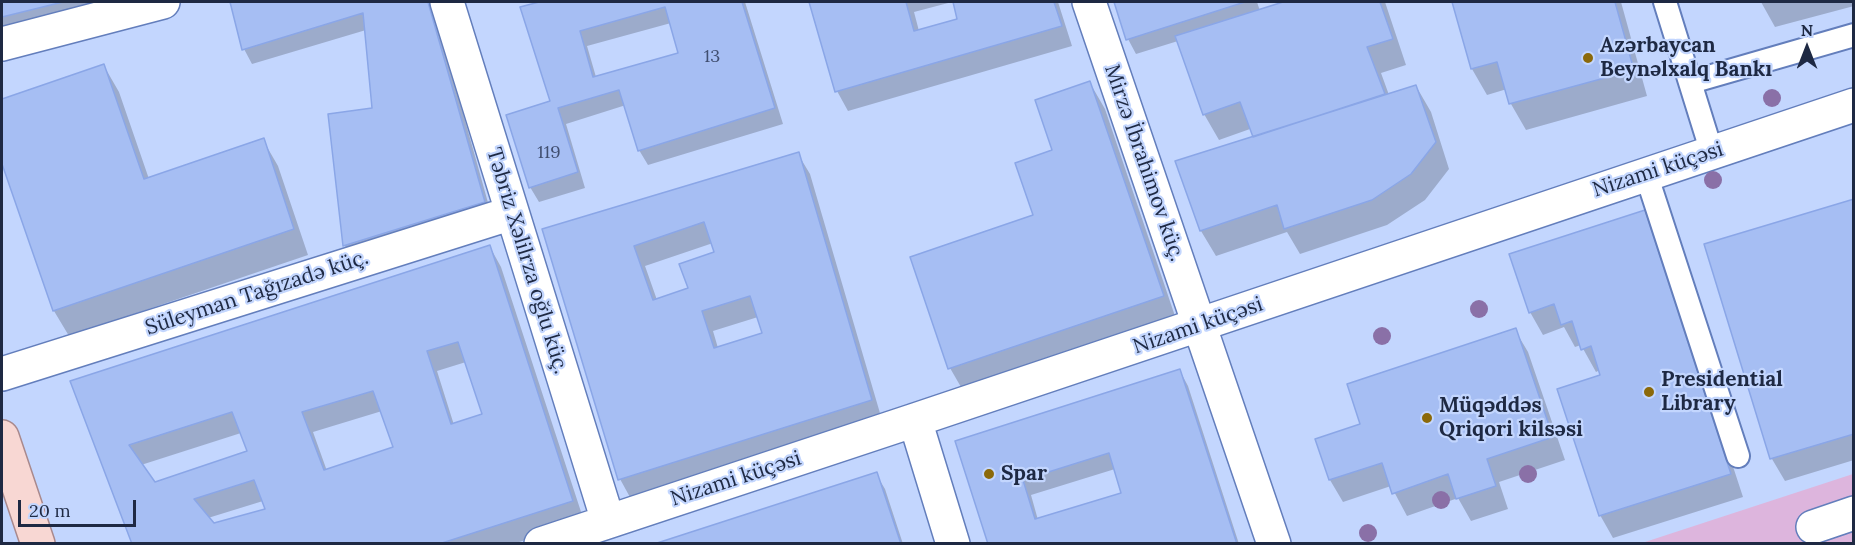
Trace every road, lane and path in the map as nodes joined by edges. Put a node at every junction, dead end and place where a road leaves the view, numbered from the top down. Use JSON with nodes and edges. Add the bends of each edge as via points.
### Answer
{"nodes":[{"id":1,"x":163,"y":2,"type":"edge"},
{"id":2,"x":447,"y":2,"type":"edge"},
{"id":3,"x":1089,"y":2,"type":"edge"},
{"id":4,"x":1665,"y":2,"type":"edge"},
{"id":5,"x":1854,"y":35,"type":"edge"},
{"id":6,"x":2,"y":44,"type":"edge"},
{"id":7,"x":1691,"y":82,"type":"junction"},
{"id":8,"x":1854,"y":105,"type":"edge"},
{"id":9,"x":1712,"y":153,"type":"junction"},
{"id":10,"x":1646,"y":174,"type":"junction"},
{"id":11,"x":512,"y":213,"type":"junction"},
{"id":12,"x":1199,"y":325,"type":"junction"},
{"id":13,"x":2,"y":374,"type":"edge"},
{"id":14,"x":915,"y":420,"type":"junction"},
{"id":15,"x":2,"y":437,"type":"edge"},
{"id":16,"x":1738,"y":456,"type":"dead end"},
{"id":17,"x":1854,"y":513,"type":"edge"},
{"id":18,"x":608,"y":521,"type":"junction"},
{"id":19,"x":1813,"y":527,"type":"dead end"},
{"id":20,"x":38,"y":543,"type":"edge"},
{"id":21,"x":541,"y":543,"type":"edge"},
{"id":22,"x":953,"y":543,"type":"edge"},
{"id":23,"x":1274,"y":543,"type":"edge"}],
"edges":[{"from":1,"to":6,"type":"street"},
{"from":2,"to":11,"type":"street","name":"Təbriz Xəlilrza oğlu küç."},
{"from":3,"to":12,"type":"street","name":"Mirzə İbrahimov küç."},
{"from":4,"to":7,"type":"lane"},
{"from":5,"to":7,"type":"lane"},
{"from":7,"to":9,"type":"lane"},
{"from":8,"to":9,"type":"street","name":"Nizami küçəsi"},
{"from":9,"to":10,"type":"street","name":"Nizami küçəsi"},
{"from":10,"to":12,"type":"street","name":"Nizami küçəsi"},
{"from":10,"to":16,"type":"lane"},
{"from":11,"to":13,"type":"street","name":"Süleyman Tağızadə küç."},
{"from":11,"to":18,"type":"street","name":"Təbriz Xəlilrza oğlu küç."},
{"from":12,"to":14,"type":"street","name":"Nizami küçəsi"},
{"from":12,"to":23,"type":"street","name":"Mirzə İbrahimov küç."},
{"from":14,"to":18,"type":"street","name":"Nizami küçəsi"},
{"from":14,"to":22,"type":"street"},
{"from":15,"to":20,"type":"main road"},
{"from":17,"to":19,"type":"street"},
{"from":18,"to":21,"type":"street","name":"Nizami küçəsi"}]}
